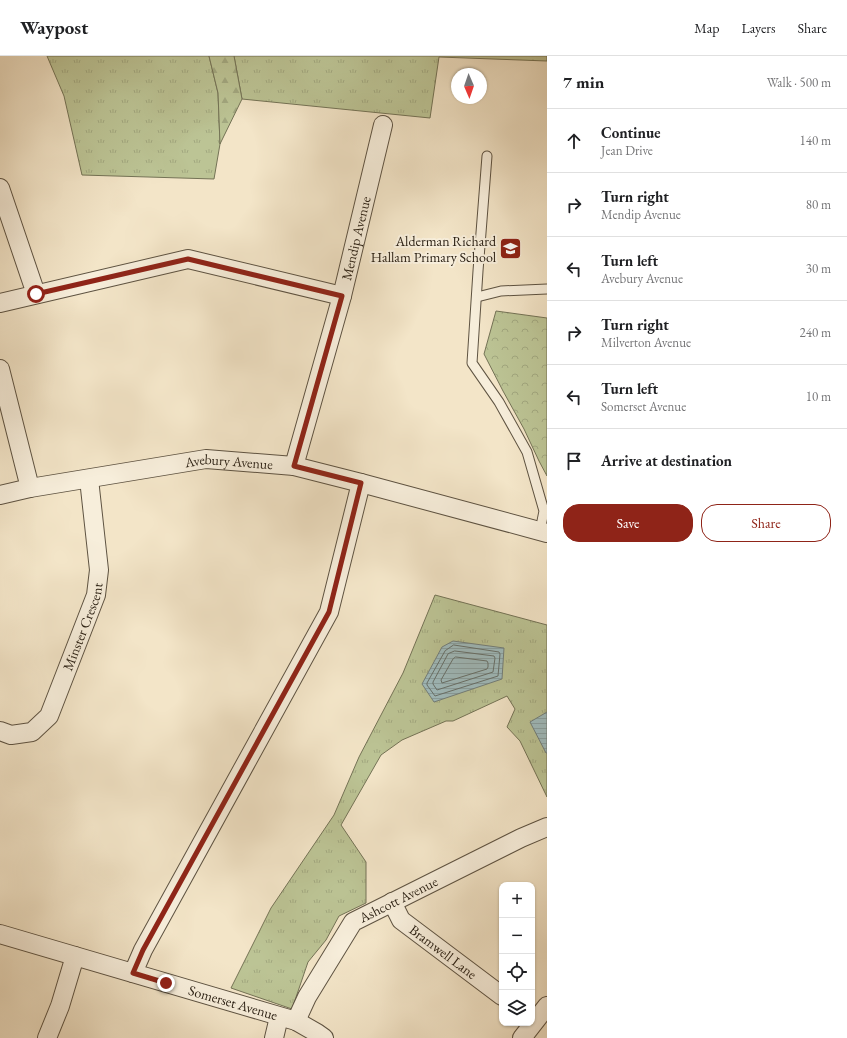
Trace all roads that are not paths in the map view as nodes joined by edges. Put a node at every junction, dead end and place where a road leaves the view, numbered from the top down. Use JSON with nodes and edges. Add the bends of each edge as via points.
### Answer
{"nodes":[{"id":1,"x":383,"y":125,"type":"dead end"},
{"id":2,"x":487,"y":156,"type":"dead end"},
{"id":3,"x":0,"y":188,"type":"edge"},
{"id":4,"x":547,"y":289,"type":"edge"},
{"id":5,"x":36,"y":294,"type":"junction"},
{"id":6,"x":342,"y":296,"type":"junction"},
{"id":7,"x":476,"y":297,"type":"junction"},
{"id":8,"x":0,"y":303,"type":"edge"},
{"id":9,"x":0,"y":369,"type":"edge"},
{"id":10,"x":294,"y":466,"type":"junction"},
{"id":11,"x":89,"y":479,"type":"junction"},
{"id":12,"x":361,"y":483,"type":"junction"},
{"id":13,"x":30,"y":488,"type":"junction"},
{"id":14,"x":0,"y":495,"type":"edge"},
{"id":15,"x":544,"y":532,"type":"edge"},
{"id":16,"x":0,"y":731,"type":"edge"},
{"id":17,"x":547,"y":827,"type":"edge"},
{"id":18,"x":392,"y":902,"type":"junction"},
{"id":19,"x":0,"y":934,"type":"edge"},
{"id":20,"x":75,"y":956,"type":"junction"},
{"id":21,"x":133,"y":973,"type":"junction"},
{"id":22,"x":499,"y":994,"type":"edge"},
{"id":23,"x":547,"y":1006,"type":"edge"},
{"id":24,"x":535,"y":1018,"type":"edge"},
{"id":25,"x":288,"y":1019,"type":"junction"},
{"id":26,"x":530,"y":1026,"type":"edge"},
{"id":27,"x":47,"y":1038,"type":"edge"},
{"id":28,"x":274,"y":1038,"type":"edge"},
{"id":29,"x":324,"y":1038,"type":"edge"},
{"id":30,"x":522,"y":1038,"type":"edge"}],
"edges":[{"from":1,"to":6,"type":"street","name":"Mendip Avenue"},
{"from":2,"to":7,"type":"lane"},
{"from":3,"to":5,"type":"street"},
{"from":4,"to":7,"type":"lane","via":[[501,291]]},
{"from":5,"to":6,"type":"street","via":[[188,259]]},
{"from":5,"to":8,"type":"street"},
{"from":6,"to":10,"type":"street","name":"Mendip Avenue"},
{"from":7,"to":15,"type":"lane","via":[[472,363],[499,402],[527,452],[544,511]]},
{"from":9,"to":13,"type":"street"},
{"from":10,"to":11,"type":"street","name":"Avebury Avenue","via":[[206,459]]},
{"from":10,"to":12,"type":"street","name":"Avebury Avenue"},
{"from":11,"to":13,"type":"street","name":"Avebury Avenue"},
{"from":11,"to":16,"type":"street","name":"Minster Crescent","via":[[99,570],[96,595],[49,716],[32,732],[11,735]]},
{"from":12,"to":15,"type":"street","name":"Avebury Avenue"},
{"from":12,"to":21,"type":"street","via":[[329,612],[143,950]]},
{"from":13,"to":14,"type":"street","name":"Avebury Avenue"},
{"from":17,"to":18,"type":"street","name":"Ashcott Avenue"},
{"from":18,"to":22,"type":"street","name":"Bramwell Lane","via":[[401,920]]},
{"from":18,"to":25,"type":"street","name":"Ashcott Avenue","via":[[353,922],[307,997]]},
{"from":19,"to":20,"type":"street","name":"Somerset Avenue"},
{"from":20,"to":21,"type":"street","name":"Somerset Avenue"},
{"from":20,"to":27,"type":"street"},
{"from":21,"to":25,"type":"street","name":"Somerset Avenue"},
{"from":23,"to":24,"type":"street"},
{"from":25,"to":28,"type":"street","name":"Ashcott Avenue"},
{"from":25,"to":29,"type":"street","name":"Somerset Avenue"},
{"from":26,"to":30,"type":"street"}]}
